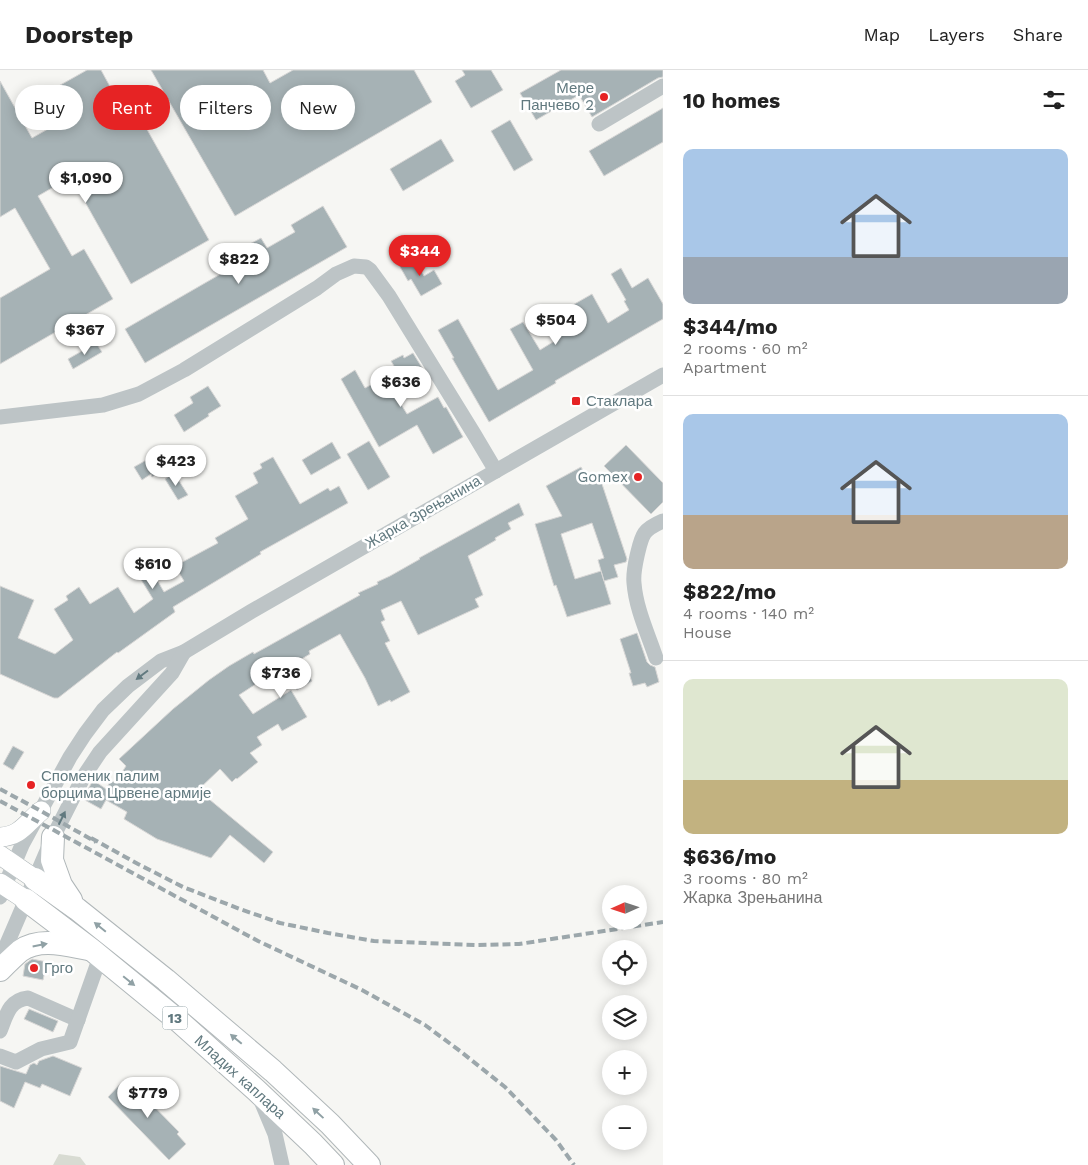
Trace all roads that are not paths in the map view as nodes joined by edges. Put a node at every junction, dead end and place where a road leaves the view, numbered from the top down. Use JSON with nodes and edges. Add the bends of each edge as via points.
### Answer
{"nodes":[{"id":1,"x":663,"y":86,"type":"edge"},
{"id":2,"x":599,"y":124,"type":"dead end"},
{"id":3,"x":662,"y":379,"type":"edge"},
{"id":4,"x":0,"y":418,"type":"edge"},
{"id":5,"x":496,"y":471,"type":"junction"},
{"id":6,"x":663,"y":521,"type":"edge"},
{"id":7,"x":184,"y":652,"type":"junction"},
{"id":8,"x":656,"y":658,"type":"dead end"},
{"id":9,"x":41,"y":811,"type":"junction"},
{"id":10,"x":0,"y":837,"type":"edge"},
{"id":11,"x":53,"y":837,"type":"junction"},
{"id":12,"x":7,"y":860,"type":"edge"},
{"id":13,"x":35,"y":879,"type":"junction"},
{"id":14,"x":1,"y":888,"type":"edge"},
{"id":15,"x":26,"y":900,"type":"junction"},
{"id":16,"x":78,"y":909,"type":"junction"},
{"id":17,"x":96,"y":954,"type":"junction"},
{"id":18,"x":0,"y":960,"type":"edge"},
{"id":19,"x":0,"y":970,"type":"edge"},
{"id":20,"x":78,"y":1020,"type":"junction"},
{"id":21,"x":0,"y":1031,"type":"edge"},
{"id":22,"x":0,"y":1056,"type":"edge"},
{"id":23,"x":256,"y":1090,"type":"junction"},
{"id":24,"x":282,"y":1165,"type":"edge"},
{"id":25,"x":333,"y":1165,"type":"edge"},
{"id":26,"x":369,"y":1165,"type":"edge"}],
"edges":[{"from":1,"to":2,"type":"street"},
{"from":3,"to":5,"type":"street","name":"Жарка Зрењанина"},
{"from":4,"to":5,"type":"street","via":[[103,405],[139,394],[184,370],[336,274],[354,266],[366,267],[389,296]]},
{"from":5,"to":7,"type":"street","name":"Жарка Зрењанина"},
{"from":6,"to":8,"type":"street","via":[[645,532],[634,571],[637,601]]},
{"from":7,"to":9,"type":"street","name":"Жарка Зрењанина","one_way":true,"via":[[161,661],[103,710],[70,757]]},
{"from":11,"to":7,"type":"street","name":"Жарка Зрењанина","one_way":true,"via":[[95,760],[172,673]]},
{"from":9,"to":10,"type":"main road","via":[[19,833]]},
{"from":9,"to":12,"type":"street","name":"Жарка Зрењанина"},
{"from":11,"to":13,"type":"street","name":"Жарка Зрењанина"},
{"from":11,"to":16,"type":"highway","via":[[52,860],[60,885]]},
{"from":12,"to":13,"type":"main road","number":"13"},
{"from":12,"to":14,"type":"street","name":"Жарка Зрењанина"},
{"from":13,"to":15,"type":"street","name":"Жарка Зрењанина"},
{"from":13,"to":16,"type":"highway","number":"13"},
{"from":14,"to":15,"type":"main road","number":"13"},
{"from":15,"to":17,"type":"highway","name":"Младих каплара","number":"13"},
{"from":15,"to":18,"type":"street","name":"Жарка Зрењанина"},
{"from":26,"to":16,"type":"highway","name":"Младих каплара","number":"13","one_way":true,"via":[[273,1071]]},
{"from":19,"to":17,"type":"highway","one_way":true,"via":[[21,950],[38,943],[63,944]]},
{"from":17,"to":20,"type":"street"},
{"from":17,"to":23,"type":"highway","name":"Младих каплара","number":"13","one_way":true},
{"from":20,"to":21,"type":"street","via":[[28,998],[15,1002]]},
{"from":20,"to":22,"type":"street","via":[[70,1042],[41,1049],[16,1062]]},
{"from":23,"to":24,"type":"street","via":[[274,1134]]},
{"from":23,"to":25,"type":"highway","name":"Младих каплара","number":"13"}]}
